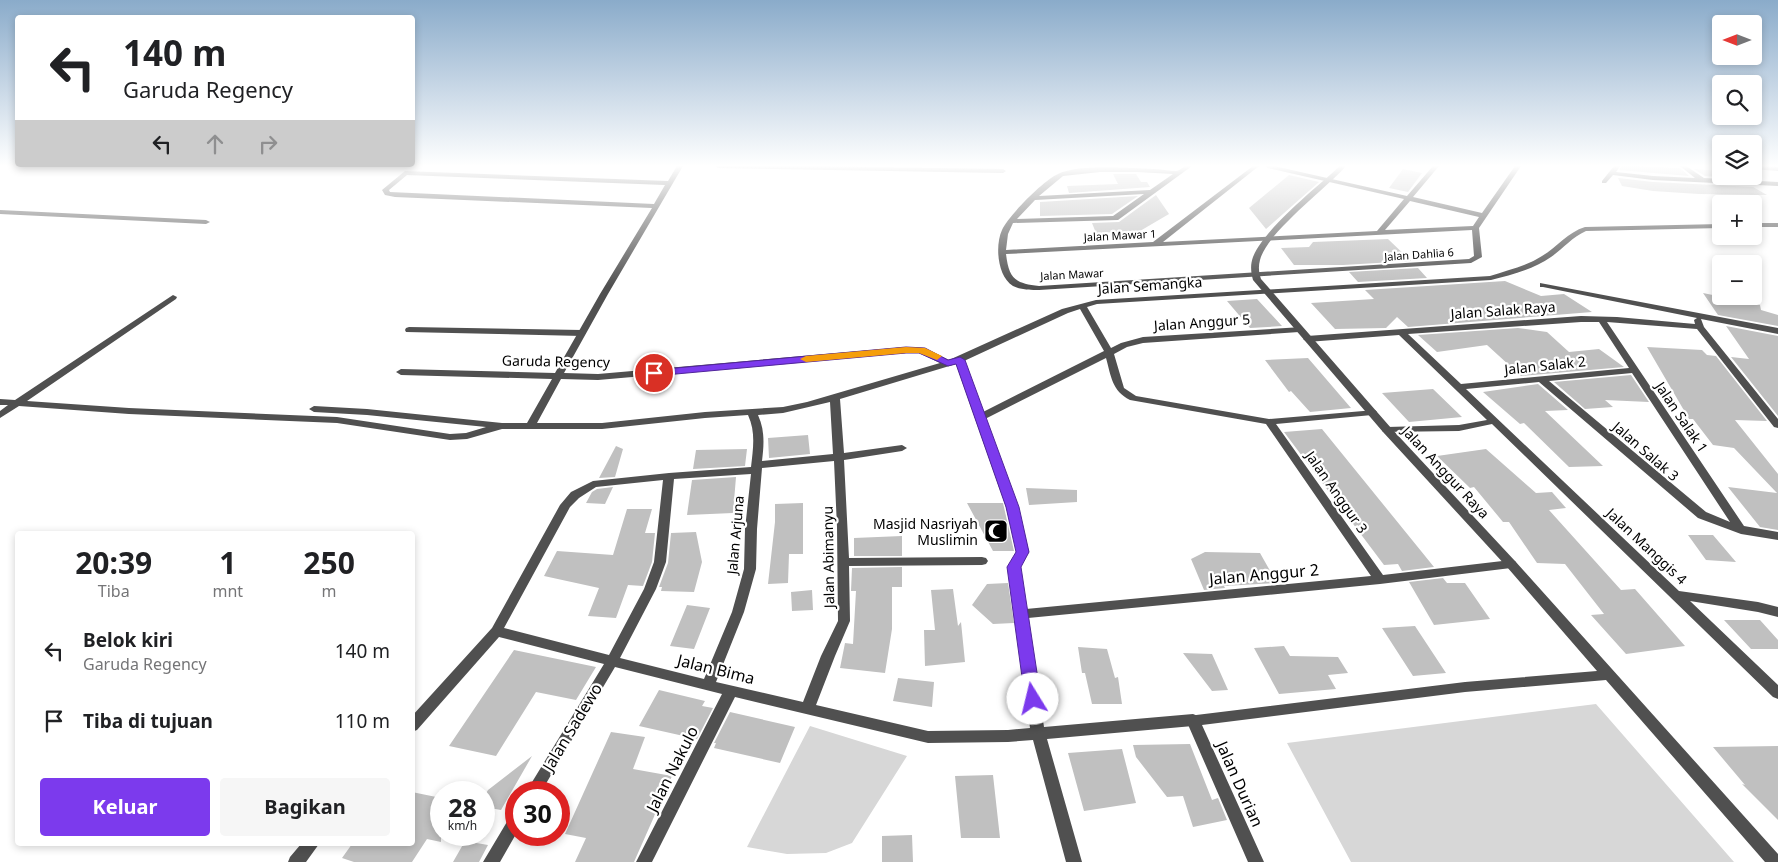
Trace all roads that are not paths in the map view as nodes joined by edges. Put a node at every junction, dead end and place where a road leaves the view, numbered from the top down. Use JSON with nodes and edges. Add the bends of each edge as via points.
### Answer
{"nodes":[{"id":1,"x":656,"y":206,"type":"edge"},
{"id":2,"x":1026,"y":206,"type":"edge"},
{"id":3,"x":1133,"y":206,"type":"edge"},
{"id":4,"x":1204,"y":206,"type":"edge"},
{"id":5,"x":1301,"y":206,"type":"edge"},
{"id":6,"x":1403,"y":206,"type":"edge"},
{"id":7,"x":1441,"y":206,"type":"edge"},
{"id":8,"x":1491,"y":206,"type":"edge"},
{"id":9,"x":0,"y":212,"type":"edge"},
{"id":10,"x":1484,"y":216,"type":"junction"},
{"id":11,"x":1011,"y":221,"type":"junction"},
{"id":12,"x":206,"y":222,"type":"dead end"},
{"id":13,"x":1762,"y":225,"type":"edge"},
{"id":14,"x":1778,"y":225,"type":"edge"},
{"id":15,"x":1712,"y":226,"type":"edge"},
{"id":16,"x":1475,"y":228,"type":"junction"},
{"id":17,"x":1379,"y":233,"type":"junction"},
{"id":18,"x":1268,"y":239,"type":"junction"},
{"id":19,"x":1154,"y":245,"type":"junction"},
{"id":20,"x":1002,"y":252,"type":"junction"},
{"id":21,"x":1260,"y":283,"type":"junction"},
{"id":22,"x":1543,"y":285,"type":"dead end"},
{"id":23,"x":173,"y":297,"type":"dead end"},
{"id":24,"x":1082,"y":305,"type":"junction"},
{"id":25,"x":1696,"y":315,"type":"junction"},
{"id":26,"x":1601,"y":319,"type":"junction"},
{"id":27,"x":1700,"y":326,"type":"junction"},
{"id":28,"x":409,"y":330,"type":"dead end"},
{"id":29,"x":1299,"y":330,"type":"junction"},
{"id":30,"x":1400,"y":331,"type":"junction"},
{"id":31,"x":1778,"y":331,"type":"edge"},
{"id":32,"x":582,"y":333,"type":"junction"},
{"id":33,"x":1307,"y":339,"type":"junction"},
{"id":34,"x":1109,"y":352,"type":"junction"},
{"id":35,"x":960,"y":360,"type":"junction"},
{"id":36,"x":948,"y":363,"type":"junction"},
{"id":37,"x":1634,"y":370,"type":"junction"},
{"id":38,"x":401,"y":372,"type":"dead end"},
{"id":39,"x":558,"y":376,"type":"junction"},
{"id":40,"x":1542,"y":380,"type":"junction"},
{"id":41,"x":1458,"y":387,"type":"junction"},
{"id":42,"x":835,"y":399,"type":"junction"},
{"id":43,"x":0,"y":402,"type":"edge"},
{"id":44,"x":19,"y":402,"type":"junction"},
{"id":45,"x":314,"y":408,"type":"dead end"},
{"id":46,"x":1372,"y":412,"type":"junction"},
{"id":47,"x":752,"y":413,"type":"junction"},
{"id":48,"x":0,"y":415,"type":"edge"},
{"id":49,"x":981,"y":417,"type":"junction"},
{"id":50,"x":1494,"y":421,"type":"junction"},
{"id":51,"x":1269,"y":422,"type":"junction"},
{"id":52,"x":1778,"y":425,"type":"edge"},
{"id":53,"x":502,"y":426,"type":"junction"},
{"id":54,"x":530,"y":426,"type":"junction"},
{"id":55,"x":1387,"y":430,"type":"junction"},
{"id":56,"x":902,"y":448,"type":"dead end"},
{"id":57,"x":839,"y":458,"type":"junction"},
{"id":58,"x":757,"y":467,"type":"junction"},
{"id":59,"x":669,"y":476,"type":"junction"},
{"id":60,"x":1741,"y":530,"type":"junction"},
{"id":61,"x":1778,"y":536,"type":"edge"},
{"id":62,"x":982,"y":561,"type":"dead end"},
{"id":63,"x":844,"y":562,"type":"junction"},
{"id":64,"x":1511,"y":564,"type":"junction"},
{"id":65,"x":1380,"y":580,"type":"junction"},
{"id":66,"x":1677,"y":595,"type":"junction"},
{"id":67,"x":1778,"y":612,"type":"edge"},
{"id":68,"x":1020,"y":614,"type":"junction"},
{"id":69,"x":496,"y":631,"type":"junction"},
{"id":70,"x":612,"y":661,"type":"junction"},
{"id":71,"x":1608,"y":674,"type":"junction"},
{"id":72,"x":708,"y":685,"type":"junction"},
{"id":73,"x":731,"y":691,"type":"junction"},
{"id":74,"x":1778,"y":693,"type":"edge"},
{"id":75,"x":808,"y":708,"type":"junction"},
{"id":76,"x":1193,"y":720,"type":"junction"},
{"id":77,"x":415,"y":723,"type":"edge"},
{"id":78,"x":1038,"y":733,"type":"junction"},
{"id":79,"x":540,"y":781,"type":"edge"},
{"id":80,"x":505,"y":838,"type":"edge"},
{"id":81,"x":309,"y":846,"type":"edge"},
{"id":82,"x":296,"y":862,"type":"edge"},
{"id":83,"x":491,"y":862,"type":"edge"},
{"id":84,"x":644,"y":862,"type":"edge"},
{"id":85,"x":1074,"y":862,"type":"edge"},
{"id":86,"x":1256,"y":862,"type":"edge"},
{"id":87,"x":1775,"y":862,"type":"edge"}],
"edges":[{"from":1,"to":32,"type":"street"},
{"from":2,"to":11,"type":"street"},
{"from":3,"to":11,"type":"street","via":[[1115,218]]},
{"from":4,"to":19,"type":"street"},
{"from":5,"to":18,"type":"street"},
{"from":6,"to":17,"type":"street"},
{"from":7,"to":10,"type":"street"},
{"from":8,"to":10,"type":"street"},
{"from":9,"to":12,"type":"street"},
{"from":10,"to":16,"type":"street"},
{"from":11,"to":20,"type":"street","via":[[1003,235]]},
{"from":13,"to":14,"type":"street"},
{"from":15,"to":21,"type":"street","via":[[1585,229],[1565,239],[1544,258],[1491,278]]},
{"from":16,"to":17,"type":"street","name":"Jalan Mawar 1"},
{"from":16,"to":21,"type":"street","name":"Jalan Dahlia 6","via":[[1478,257],[1471,261]]},
{"from":17,"to":18,"type":"street","name":"Jalan Mawar 1"},
{"from":18,"to":19,"type":"street","name":"Jalan Mawar 1"},
{"from":18,"to":21,"type":"street","via":[[1256,257]]},
{"from":19,"to":20,"type":"street","name":"Jalan Mawar 1"},
{"from":20,"to":21,"type":"street","name":"Jalan Mawar","via":[[1009,277],[1014,283],[1029,287]]},
{"from":21,"to":24,"type":"street","name":"Jalan Semangka"},
{"from":21,"to":29,"type":"street","name":"Jalan Anggur Raya"},
{"from":22,"to":25,"type":"street","name":"Jalan Salak Raya"},
{"from":23,"to":44,"type":"street"},
{"from":24,"to":34,"type":"street"},
{"from":24,"to":35,"type":"street","name":"Jalan Semangka"},
{"from":25,"to":27,"type":"street"},
{"from":25,"to":31,"type":"street","name":"Jalan Salak Raya"},
{"from":26,"to":27,"type":"street","name":"Jalan Salak Raya"},
{"from":26,"to":30,"type":"street","name":"Jalan Salak Raya"},
{"from":26,"to":37,"type":"street","name":"Jalan Salak 1"},
{"from":27,"to":52,"type":"street"},
{"from":28,"to":32,"type":"street","name":"Garuda Regency"},
{"from":29,"to":33,"type":"street","name":"Jalan Anggur Raya"},
{"from":29,"to":34,"type":"street","name":"Jalan Anggur 5","via":[[1143,340],[1124,344]]},
{"from":30,"to":33,"type":"street","name":"Jalan Salak Raya"},
{"from":30,"to":41,"type":"street","name":"Jalan Manggis 4"},
{"from":32,"to":39,"type":"street"},
{"from":33,"to":46,"type":"street","name":"Jalan Anggur Raya"},
{"from":34,"to":49,"type":"street","name":"Jalan Anggur 5"},
{"from":34,"to":51,"type":"street","via":[[1120,388],[1132,398]]},
{"from":35,"to":36,"type":"street","name":"Jalan Semangka"},
{"from":35,"to":49,"type":"street"},
{"from":36,"to":39,"type":"street","name":"Garuda Regency","via":[[921,350],[906,350],[654,373]]},
{"from":36,"to":42,"type":"street","name":"Jalan Semangka"},
{"from":37,"to":40,"type":"street","name":"Jalan Salak 2"},
{"from":37,"to":60,"type":"street","name":"Jalan Salak 1"},
{"from":38,"to":39,"type":"street","name":"Garuda Regency"},
{"from":39,"to":54,"type":"street"},
{"from":40,"to":41,"type":"street","name":"Jalan Salak 2"},
{"from":40,"to":60,"type":"street","name":"Jalan Salak 3","via":[[1686,504],[1702,515]]},
{"from":41,"to":50,"type":"street","name":"Jalan Manggis 4"},
{"from":42,"to":47,"type":"street","name":"Jalan Semangka"},
{"from":42,"to":57,"type":"street","name":"Jalan Abimanyu"},
{"from":43,"to":44,"type":"street"},
{"from":44,"to":48,"type":"street"},
{"from":44,"to":53,"type":"street","via":[[129,411],[337,420],[450,437],[486,432]]},
{"from":45,"to":53,"type":"street"},
{"from":46,"to":51,"type":"street"},
{"from":46,"to":55,"type":"street","name":"Jalan Anggur Raya"},
{"from":47,"to":54,"type":"street","name":"Jalan Semangka","via":[[602,426]]},
{"from":47,"to":58,"type":"street","name":"Jalan Arjuna","via":[[759,438]]},
{"from":49,"to":68,"type":"street","via":[[1012,507],[1023,552],[1014,567]]},
{"from":50,"to":55,"type":"street","via":[[1459,428]]},
{"from":50,"to":66,"type":"street","name":"Jalan Manggis 4"},
{"from":51,"to":65,"type":"street","name":"Jalan Anggur 3"},
{"from":53,"to":54,"type":"street","name":"Jalan Semangka"},
{"from":55,"to":64,"type":"street","name":"Jalan Anggur Raya"},
{"from":56,"to":57,"type":"street"},
{"from":57,"to":58,"type":"street"},
{"from":57,"to":63,"type":"street","name":"Jalan Abimanyu"},
{"from":58,"to":59,"type":"street"},
{"from":58,"to":72,"type":"street","name":"Jalan Arjuna","via":[[750,569],[738,612]]},
{"from":59,"to":69,"type":"street","via":[[593,484],[575,495],[566,505]]},
{"from":59,"to":70,"type":"street","name":"Jalan Sadewo","via":[[660,562],[650,589]]},
{"from":60,"to":61,"type":"street","name":"Jalan Salak 3"},
{"from":62,"to":63,"type":"street"},
{"from":63,"to":75,"type":"street","name":"Jalan Abimanyu","via":[[844,621]]},
{"from":64,"to":65,"type":"street","name":"Jalan Anggur 2"},
{"from":64,"to":71,"type":"street","name":"Jalan Anggur Raya"},
{"from":65,"to":68,"type":"street","name":"Jalan Anggur 2"},
{"from":66,"to":67,"type":"street"},
{"from":66,"to":74,"type":"street","name":"Jalan Manggis 4"},
{"from":68,"to":78,"type":"street"},
{"from":69,"to":70,"type":"street","name":"Jalan Bima"},
{"from":69,"to":77,"type":"street"},
{"from":70,"to":72,"type":"street","name":"Jalan Bima"},
{"from":70,"to":79,"type":"street","name":"Jalan Sadewo"},
{"from":71,"to":76,"type":"street","name":"Jalan Bima","via":[[1465,687]]},
{"from":71,"to":87,"type":"street","name":"Jalan Anggur Raya"},
{"from":72,"to":73,"type":"street","name":"Jalan Bima"},
{"from":73,"to":75,"type":"street","name":"Jalan Bima"},
{"from":73,"to":84,"type":"street","name":"Jalan Nakulo"},
{"from":75,"to":78,"type":"street","name":"Jalan Bima","via":[[928,737]]},
{"from":76,"to":78,"type":"street","name":"Jalan Bima"},
{"from":76,"to":86,"type":"street","name":"Jalan Durian"},
{"from":78,"to":85,"type":"street"},
{"from":80,"to":83,"type":"street"},
{"from":81,"to":82,"type":"street"}]}
